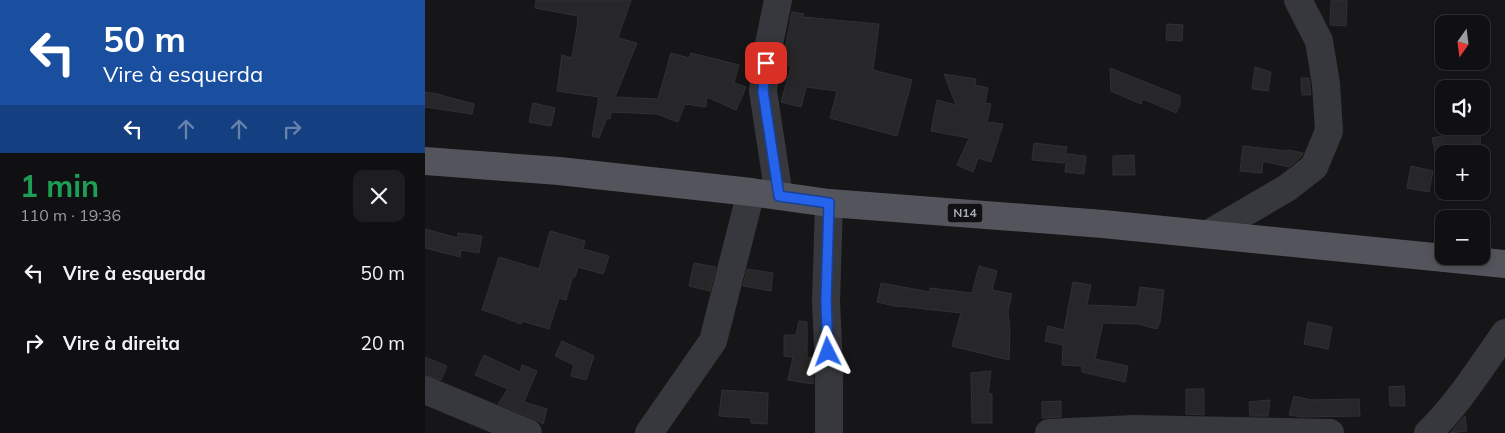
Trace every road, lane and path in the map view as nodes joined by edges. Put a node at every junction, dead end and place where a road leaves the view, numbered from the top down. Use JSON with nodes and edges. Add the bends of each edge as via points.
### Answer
{"nodes":[{"id":1,"x":778,"y":0,"type":"edge"},
{"id":2,"x":1298,"y":0,"type":"edge"},
{"id":3,"x":425,"y":161,"type":"edge"},
{"id":4,"x":751,"y":192,"type":"junction"},
{"id":5,"x":779,"y":196,"type":"junction"},
{"id":6,"x":829,"y":203,"type":"junction"},
{"id":7,"x":1208,"y":234,"type":"junction"},
{"id":8,"x":1505,"y":264,"type":"edge"},
{"id":9,"x":1505,"y":333,"type":"edge"},
{"id":10,"x":425,"y":390,"type":"edge"},
{"id":11,"x":1133,"y":431,"type":"edge"},
{"id":12,"x":528,"y":433,"type":"edge"},
{"id":13,"x":649,"y":433,"type":"edge"},
{"id":14,"x":829,"y":433,"type":"edge"},
{"id":15,"x":1049,"y":433,"type":"edge"},
{"id":16,"x":1331,"y":433,"type":"edge"},
{"id":17,"x":1428,"y":433,"type":"edge"}],
"edges":[{"from":1,"to":5,"type":"street","via":[[763,91]]},
{"from":2,"to":7,"type":"street","via":[[1319,41],[1327,84],[1329,131],[1313,167],[1287,188]]},
{"from":3,"to":4,"type":"main road","number":"N14"},
{"from":4,"to":5,"type":"main road","number":"N14"},
{"from":4,"to":13,"type":"street","via":[[713,342]]},
{"from":5,"to":6,"type":"main road","number":"N14"},
{"from":6,"to":7,"type":"main road","number":"N14"},
{"from":6,"to":14,"type":"street","via":[[826,301]]},
{"from":7,"to":8,"type":"main road","number":"N14"},
{"from":9,"to":17,"type":"street"},
{"from":10,"to":12,"type":"street"},
{"from":11,"to":15,"type":"street"},
{"from":11,"to":16,"type":"street"}]}
